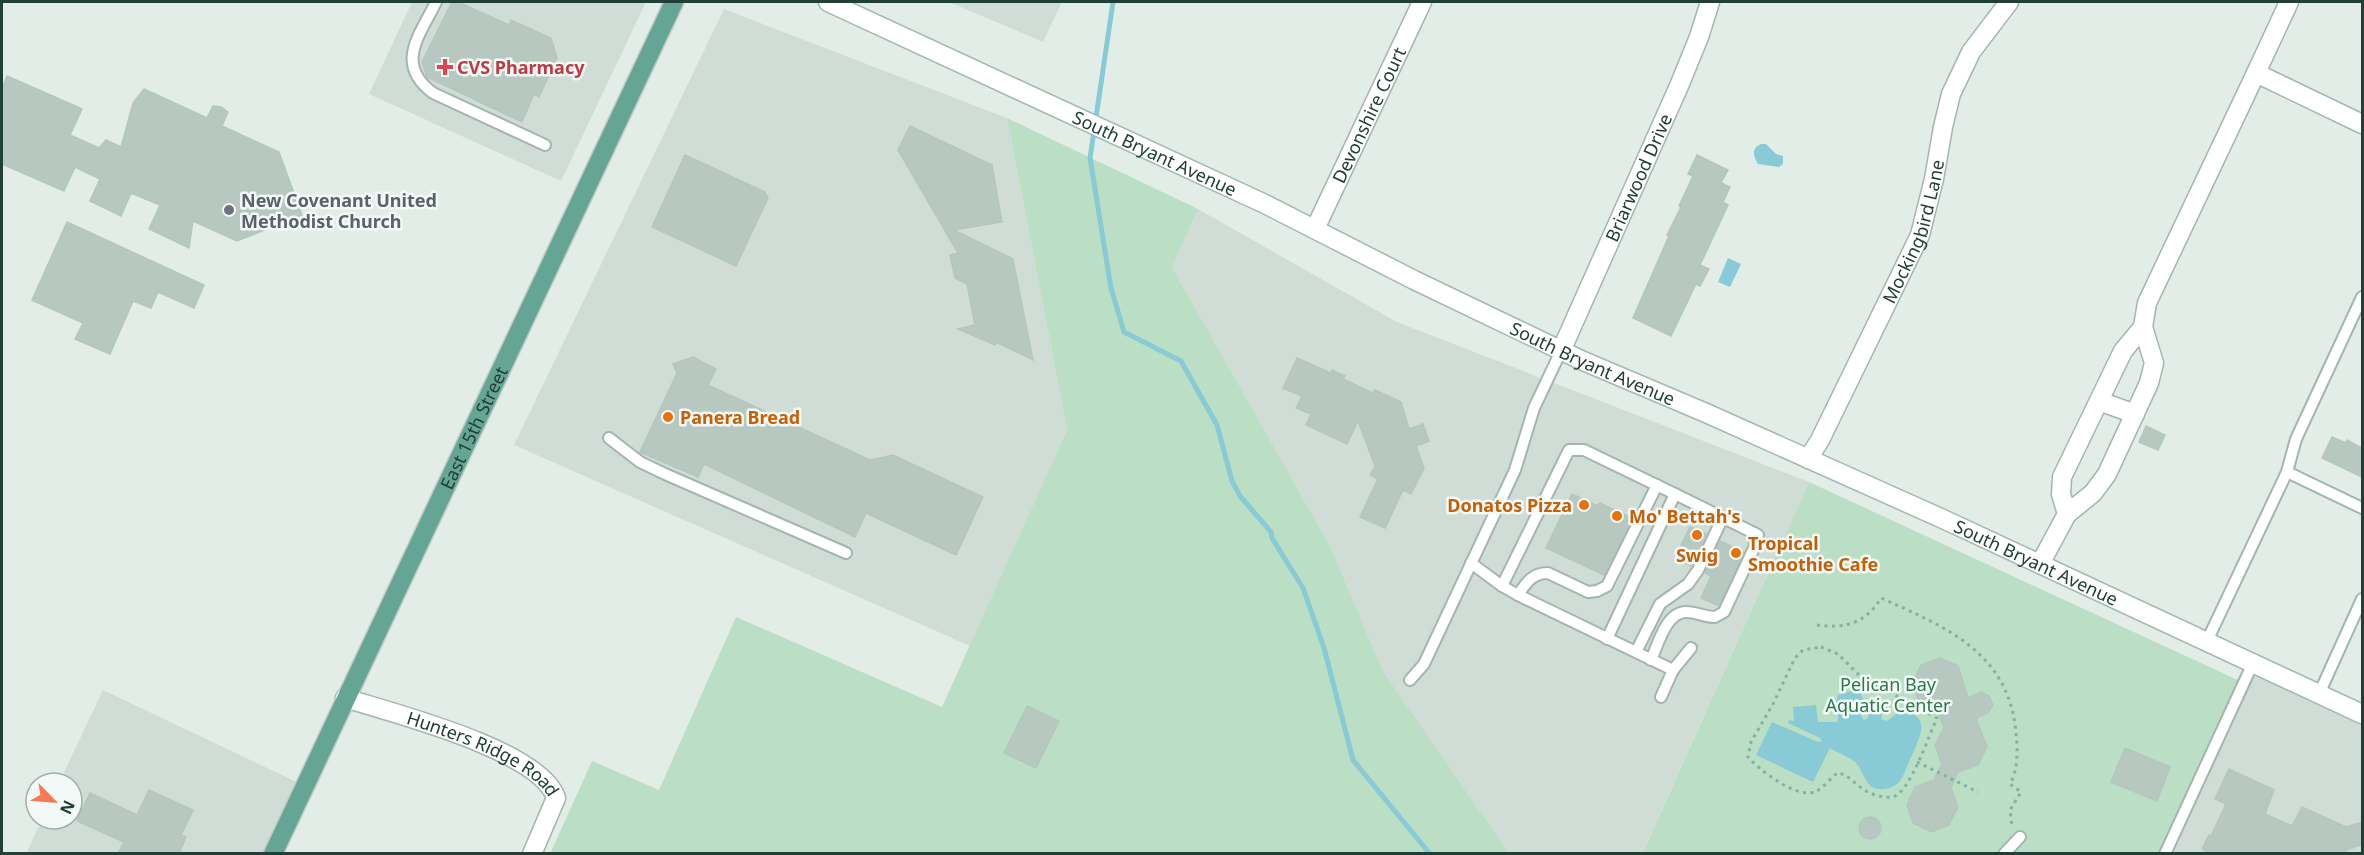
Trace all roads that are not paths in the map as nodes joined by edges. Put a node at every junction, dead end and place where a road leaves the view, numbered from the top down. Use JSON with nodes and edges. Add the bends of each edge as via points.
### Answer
{"nodes":[{"id":1,"x":436,"y":2,"type":"edge"},
{"id":2,"x":674,"y":2,"type":"edge"},
{"id":3,"x":828,"y":2,"type":"edge"},
{"id":4,"x":1422,"y":2,"type":"edge"},
{"id":5,"x":1710,"y":2,"type":"edge"},
{"id":6,"x":2009,"y":2,"type":"edge"},
{"id":7,"x":2289,"y":2,"type":"edge"},
{"id":8,"x":2256,"y":73,"type":"junction"},
{"id":9,"x":2362,"y":124,"type":"edge"},
{"id":10,"x":545,"y":145,"type":"dead end"},
{"id":11,"x":1315,"y":229,"type":"junction"},
{"id":12,"x":2362,"y":297,"type":"edge"},
{"id":13,"x":2143,"y":327,"type":"junction"},
{"id":14,"x":1561,"y":351,"type":"junction"},
{"id":15,"x":2099,"y":400,"type":"junction"},
{"id":16,"x":2135,"y":414,"type":"junction"},
{"id":17,"x":609,"y":438,"type":"dead end"},
{"id":18,"x":1808,"y":459,"type":"junction"},
{"id":19,"x":2287,"y":472,"type":"junction"},
{"id":20,"x":1657,"y":485,"type":"junction"},
{"id":21,"x":1675,"y":494,"type":"junction"},
{"id":22,"x":2362,"y":508,"type":"edge"},
{"id":23,"x":2067,"y":514,"type":"junction"},
{"id":24,"x":1723,"y":517,"type":"junction"},
{"id":25,"x":846,"y":553,"type":"dead end"},
{"id":26,"x":1471,"y":563,"type":"junction"},
{"id":27,"x":2040,"y":564,"type":"junction"},
{"id":28,"x":1502,"y":586,"type":"junction"},
{"id":29,"x":1518,"y":595,"type":"junction"},
{"id":30,"x":2362,"y":599,"type":"edge"},
{"id":31,"x":1607,"y":639,"type":"junction"},
{"id":32,"x":2207,"y":641,"type":"junction"},
{"id":33,"x":1691,"y":648,"type":"dead end"},
{"id":34,"x":1636,"y":652,"type":"junction"},
{"id":35,"x":1652,"y":660,"type":"junction"},
{"id":36,"x":2253,"y":663,"type":"junction"},
{"id":37,"x":1673,"y":670,"type":"junction"},
{"id":38,"x":1410,"y":680,"type":"dead end"},
{"id":39,"x":2319,"y":694,"type":"junction"},
{"id":40,"x":1661,"y":697,"type":"dead end"},
{"id":41,"x":345,"y":698,"type":"junction"},
{"id":42,"x":2362,"y":714,"type":"edge"},
{"id":43,"x":2020,"y":837,"type":"dead end"},
{"id":44,"x":273,"y":854,"type":"edge"},
{"id":45,"x":532,"y":854,"type":"edge"},
{"id":46,"x":2004,"y":854,"type":"edge"},
{"id":47,"x":2165,"y":854,"type":"edge"}],
"edges":[{"from":1,"to":10,"type":"lane","via":[[411,54],[418,80],[433,93]]},
{"from":2,"to":41,"type":"main road","name":"East 15th Street"},
{"from":3,"to":11,"type":"street","name":"South Bryant Avenue"},
{"from":4,"to":11,"type":"street","name":"Devonshire Court"},
{"from":5,"to":14,"type":"street","name":"Briarwood Drive","via":[[1679,86]]},
{"from":6,"to":18,"type":"street","name":"Mockingbird Lane","via":[[1971,52],[1951,94],[1920,236]]},
{"from":7,"to":8,"type":"street"},
{"from":8,"to":9,"type":"street"},
{"from":8,"to":13,"type":"street","via":[[2147,303]]},
{"from":11,"to":14,"type":"street","name":"South Bryant Avenue"},
{"from":12,"to":19,"type":"lane","via":[[2296,439]]},
{"from":13,"to":15,"type":"street","via":[[2123,351]]},
{"from":13,"to":16,"type":"street","via":[[2154,363]]},
{"from":14,"to":18,"type":"street","name":"South Bryant Avenue"},
{"from":14,"to":26,"type":"lane","via":[[1534,408],[1515,470]]},
{"from":15,"to":16,"type":"street"},
{"from":15,"to":23,"type":"street","via":[[2062,477],[2061,494]]},
{"from":16,"to":23,"type":"street","via":[[2107,474],[2093,493]]},
{"from":17,"to":25,"type":"lane","via":[[648,466]]},
{"from":18,"to":27,"type":"street","name":"South Bryant Avenue"},
{"from":19,"to":22,"type":"lane"},
{"from":19,"to":32,"type":"lane"},
{"from":20,"to":21,"type":"lane"},
{"from":20,"to":28,"type":"lane","via":[[1584,450],[1569,450]]},
{"from":20,"to":29,"type":"lane","via":[[1607,586],[1588,591],[1541,573],[1531,577]]},
{"from":21,"to":24,"type":"lane"},
{"from":21,"to":31,"type":"lane"},
{"from":23,"to":27,"type":"street"},
{"from":24,"to":34,"type":"lane","via":[[1698,570],[1688,584],[1660,604]]},
{"from":24,"to":35,"type":"lane","via":[[1756,534],[1755,546],[1724,612],[1715,617],[1683,611],[1674,616]]},
{"from":26,"to":28,"type":"lane"},
{"from":26,"to":38,"type":"lane","via":[[1424,664]]},
{"from":27,"to":32,"type":"street","name":"South Bryant Avenue"},
{"from":28,"to":29,"type":"lane"},
{"from":29,"to":31,"type":"lane"},
{"from":30,"to":39,"type":"lane"},
{"from":31,"to":34,"type":"lane"},
{"from":32,"to":36,"type":"street","name":"South Bryant Avenue"},
{"from":33,"to":37,"type":"lane"},
{"from":34,"to":35,"type":"lane"},
{"from":35,"to":37,"type":"lane"},
{"from":36,"to":39,"type":"street","name":"South Bryant Avenue"},
{"from":36,"to":47,"type":"lane"},
{"from":37,"to":40,"type":"lane"},
{"from":39,"to":42,"type":"street","name":"South Bryant Avenue"},
{"from":41,"to":44,"type":"main road","name":"East 15th Street"},
{"from":41,"to":45,"type":"street","name":"Hunters Ridge Road","via":[[461,735],[515,758],[553,789],[556,798]]},
{"from":43,"to":46,"type":"lane"}]}
